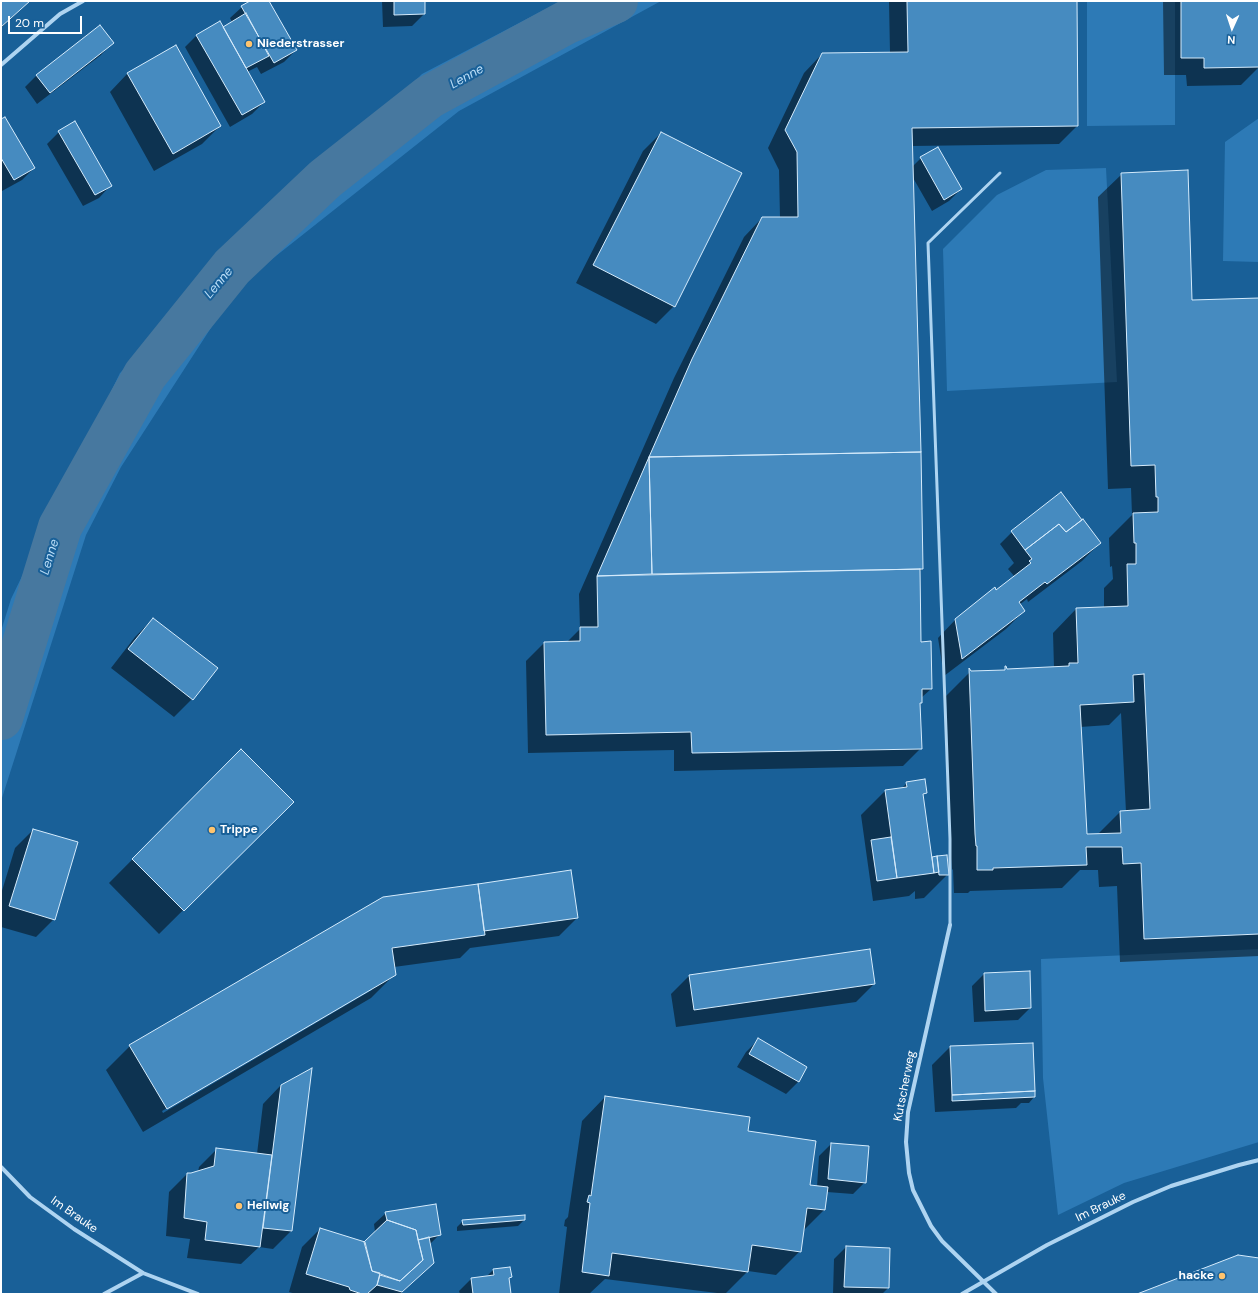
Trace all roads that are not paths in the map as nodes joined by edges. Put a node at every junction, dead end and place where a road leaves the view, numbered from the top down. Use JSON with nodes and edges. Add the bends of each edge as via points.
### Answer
{"nodes":[{"id":1,"x":83,"y":1,"type":"edge"},
{"id":2,"x":1,"y":64,"type":"edge"},
{"id":3,"x":1000,"y":173,"type":"dead end"},
{"id":4,"x":950,"y":925,"type":"joint"},
{"id":5,"x":1259,"y":1160,"type":"edge"},
{"id":6,"x":1,"y":1167,"type":"edge"},
{"id":7,"x":143,"y":1273,"type":"junction"},
{"id":8,"x":983,"y":1282,"type":"junction"},
{"id":9,"x":104,"y":1294,"type":"edge"},
{"id":10,"x":198,"y":1294,"type":"edge"},
{"id":11,"x":962,"y":1294,"type":"edge"},
{"id":12,"x":996,"y":1294,"type":"edge"}],
"edges":[{"from":1,"to":2,"type":"street","via":[[60,14]]},
{"from":3,"to":4,"type":"lane","via":[[928,243],[950,839]]},
{"from":4,"to":8,"type":"street","name":"Kutscherweg","via":[[908,1112],[907,1158],[913,1190],[931,1226],[942,1241]]},
{"from":5,"to":8,"type":"street","name":"Im Brauke","via":[[1171,1186],[1133,1202],[1047,1245]]},
{"from":6,"to":7,"type":"street","name":"Im Brauke","via":[[30,1197]]},
{"from":7,"to":9,"type":"street"},
{"from":7,"to":10,"type":"street","name":"Im Brauke"},
{"from":8,"to":11,"type":"street","name":"Im Brauke"},
{"from":8,"to":12,"type":"street","name":"Kutscherweg"}]}
